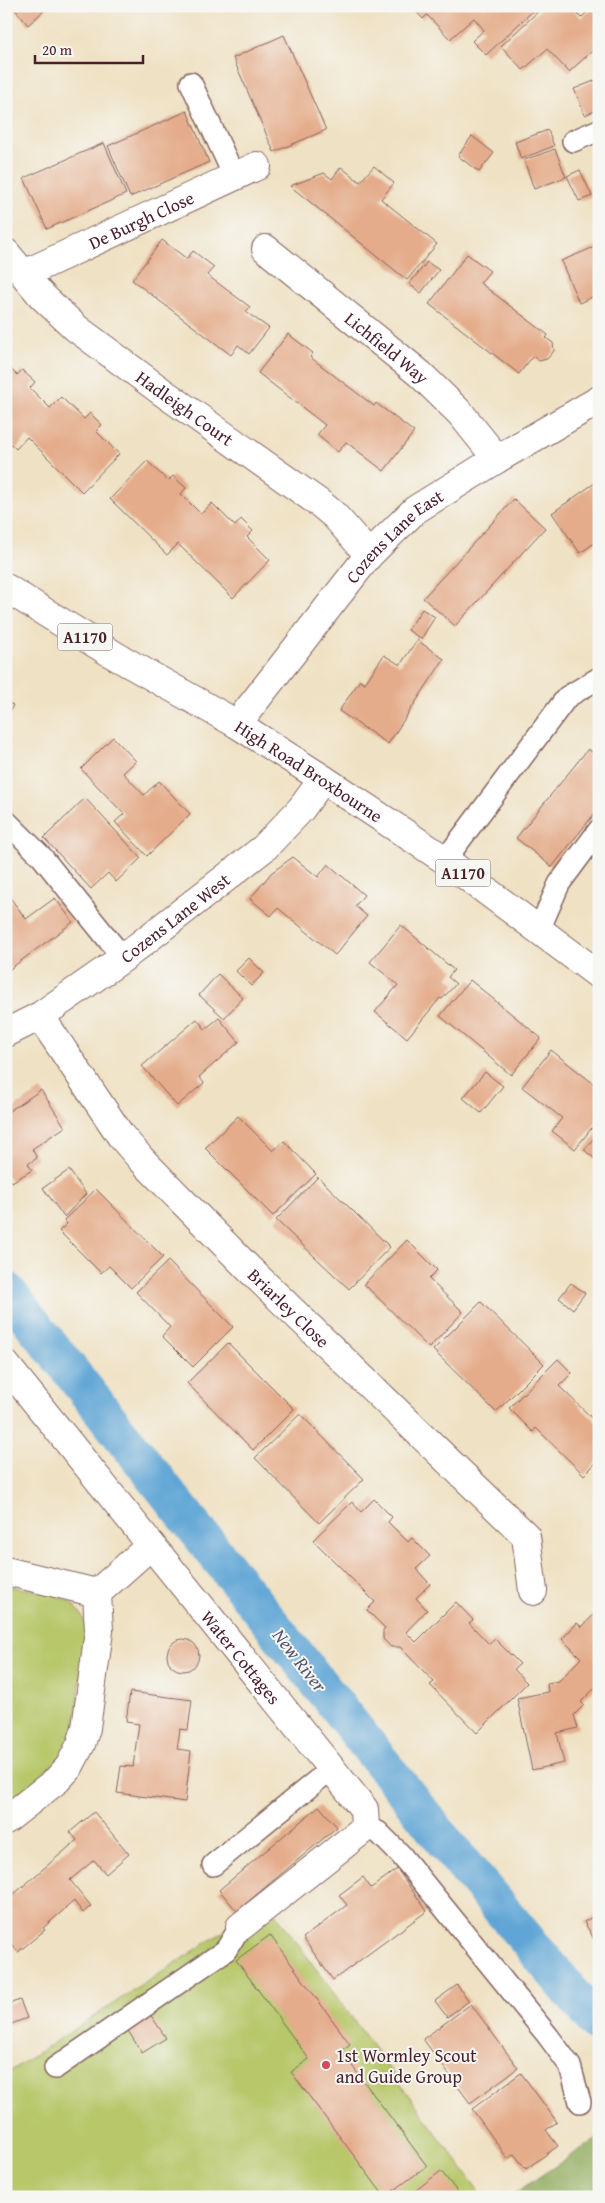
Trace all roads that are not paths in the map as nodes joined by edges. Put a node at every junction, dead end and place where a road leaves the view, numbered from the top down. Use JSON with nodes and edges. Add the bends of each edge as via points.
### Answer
{"nodes":[{"id":1,"x":191,"y":82,"type":"dead end"},
{"id":2,"x":599,"y":130,"type":"edge"},
{"id":3,"x":572,"y":141,"type":"dead end"},
{"id":4,"x":246,"y":171,"type":"joint"},
{"id":5,"x":266,"y":249,"type":"dead end"},
{"id":6,"x":6,"y":253,"type":"edge"},
{"id":7,"x":24,"y":274,"type":"junction"},
{"id":8,"x":599,"y":400,"type":"edge"},
{"id":9,"x":497,"y":459,"type":"junction"},
{"id":10,"x":369,"y":555,"type":"junction"},
{"id":11,"x":6,"y":588,"type":"edge"},
{"id":12,"x":599,"y":678,"type":"edge"},
{"id":13,"x":237,"y":724,"type":"junction"},
{"id":14,"x":323,"y":779,"type":"junction"},
{"id":15,"x":6,"y":821,"type":"edge"},
{"id":16,"x":599,"y":830,"type":"edge"},
{"id":17,"x":445,"y":860,"type":"junction"},
{"id":18,"x":539,"y":930,"type":"junction"},
{"id":19,"x":123,"y":958,"type":"junction"},
{"id":20,"x":599,"y":975,"type":"edge"},
{"id":21,"x":40,"y":1016,"type":"junction"},
{"id":22,"x":6,"y":1033,"type":"edge"},
{"id":23,"x":6,"y":1365,"type":"edge"},
{"id":24,"x":151,"y":1545,"type":"junction"},
{"id":25,"x":6,"y":1571,"type":"edge"},
{"id":26,"x":533,"y":1591,"type":"dead end"},
{"id":27,"x":97,"y":1593,"type":"junction"},
{"id":28,"x":331,"y":1769,"type":"junction"},
{"id":29,"x":6,"y":1820,"type":"edge"},
{"id":30,"x":365,"y":1828,"type":"junction"},
{"id":31,"x":213,"y":1865,"type":"dead end"},
{"id":32,"x":240,"y":1927,"type":"joint"},
{"id":33,"x":55,"y":2068,"type":"dead end"},
{"id":34,"x":580,"y":2102,"type":"dead end"}],
"edges":[{"from":1,"to":4,"type":"lane"},
{"from":2,"to":3,"type":"lane"},
{"from":4,"to":7,"type":"street","name":"De Burgh Close"},
{"from":5,"to":9,"type":"street","name":"Lichfield Way","via":[[420,374],[461,414]]},
{"from":6,"to":7,"type":"street","name":"Hadleigh Court"},
{"from":7,"to":10,"type":"street","name":"Hadleigh Court","via":[[76,328],[336,516]]},
{"from":8,"to":9,"type":"street","name":"Cozens Lane East"},
{"from":9,"to":10,"type":"street","name":"Cozens Lane East","via":[[415,510]]},
{"from":10,"to":13,"type":"street","name":"Cozens Lane East"},
{"from":11,"to":13,"type":"street","name":"High Road Broxbourne","number":"A1170","via":[[114,656]]},
{"from":12,"to":17,"type":"lane","via":[[567,697]]},
{"from":13,"to":14,"type":"street","name":"High Road Broxbourne","number":"A1170"},
{"from":14,"to":17,"type":"street","name":"High Road Broxbourne","number":"A1170"},
{"from":14,"to":19,"type":"street","name":"Cozens Lane West","via":[[301,809],[264,848]]},
{"from":15,"to":19,"type":"lane","via":[[42,857]]},
{"from":16,"to":18,"type":"lane","via":[[559,884]]},
{"from":17,"to":18,"type":"street","name":"High Road Broxbourne","number":"A1170"},
{"from":18,"to":20,"type":"street","name":"High Road Broxbourne","number":"A1170"},
{"from":19,"to":21,"type":"street","name":"Cozens Lane West"},
{"from":21,"to":22,"type":"street","name":"Cozens Lane West"},
{"from":21,"to":26,"type":"street","name":"Briarley Close","via":[[121,1136],[141,1159],[248,1268],[526,1536]]},
{"from":23,"to":24,"type":"street","name":"Water Cottages"},
{"from":24,"to":27,"type":"street"},
{"from":24,"to":28,"type":"street","name":"Water Cottages"},
{"from":25,"to":27,"type":"street"},
{"from":27,"to":29,"type":"street","via":[[99,1631],[81,1744],[69,1767],[57,1780]]},
{"from":28,"to":30,"type":"street","name":"Water Cottages","via":[[364,1809]]},
{"from":28,"to":31,"type":"lane"},
{"from":30,"to":32,"type":"street"},
{"from":30,"to":34,"type":"lane","via":[[378,1832],[401,1855],[548,2036],[570,2066]]},
{"from":32,"to":33,"type":"lane","via":[[226,1950]]}]}
